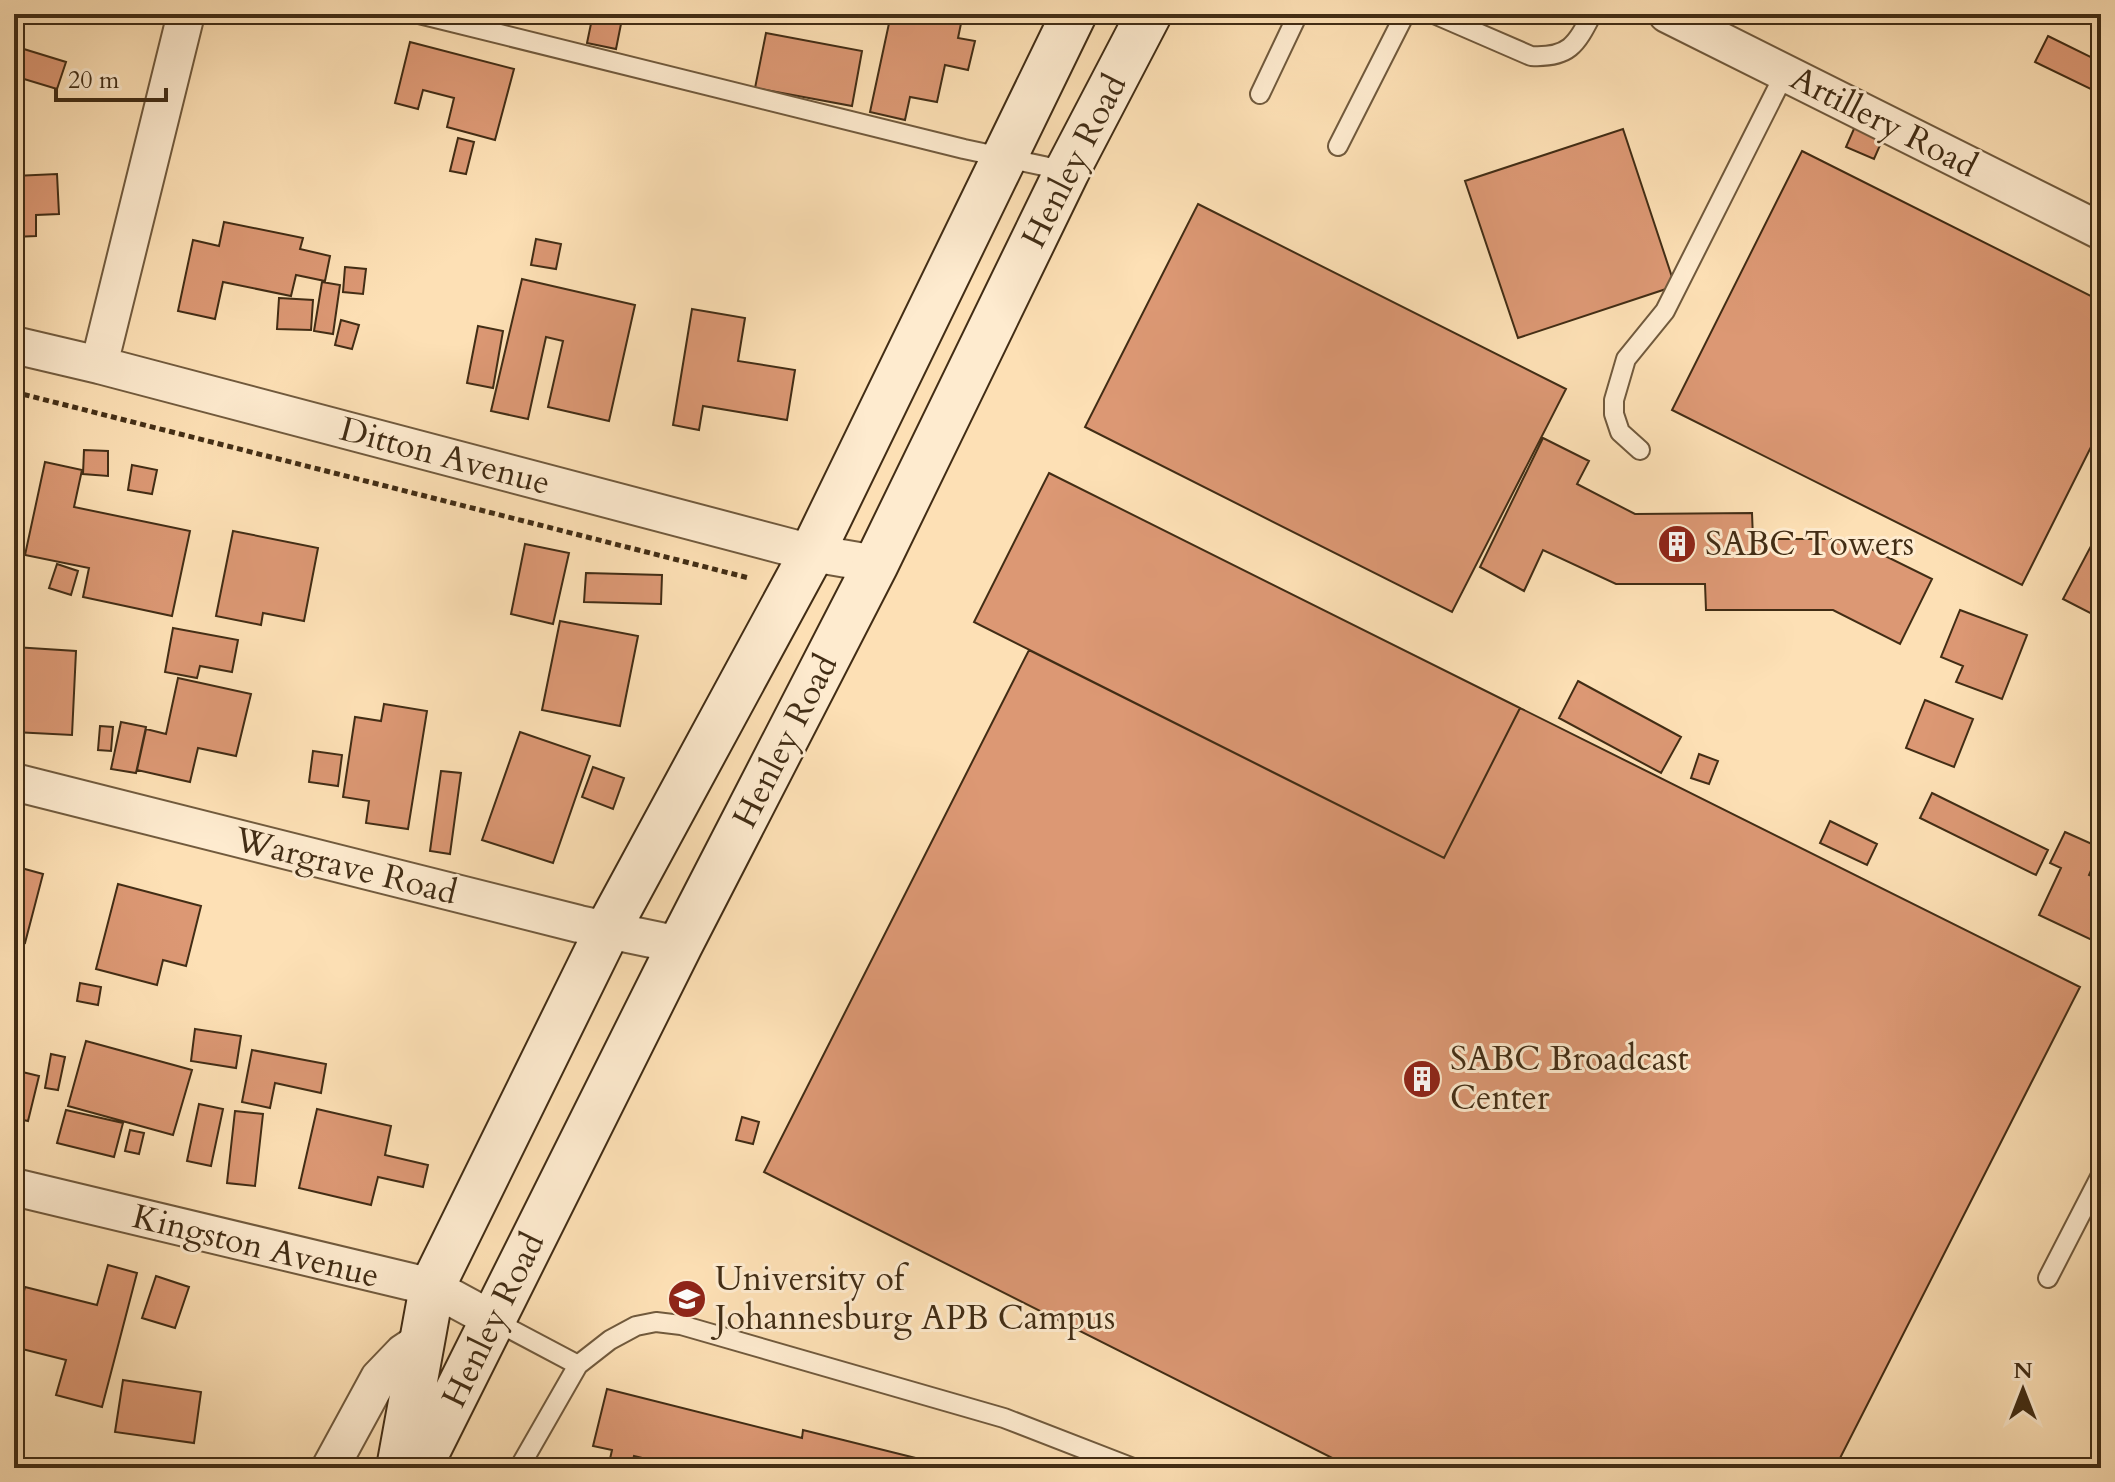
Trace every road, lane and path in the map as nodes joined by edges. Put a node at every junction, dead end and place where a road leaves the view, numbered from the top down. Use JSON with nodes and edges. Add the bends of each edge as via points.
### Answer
{"nodes":[{"id":1,"x":186,"y":14,"type":"edge"},
{"id":2,"x":419,"y":14,"type":"edge"},
{"id":3,"x":1074,"y":14,"type":"edge"},
{"id":4,"x":1149,"y":14,"type":"edge"},
{"id":5,"x":1298,"y":14,"type":"edge"},
{"id":6,"x":1405,"y":14,"type":"edge"},
{"id":7,"x":1434,"y":14,"type":"edge"},
{"id":8,"x":1592,"y":14,"type":"edge"},
{"id":9,"x":1667,"y":14,"type":"edge"},
{"id":10,"x":1785,"y":73,"type":"junction"},
{"id":11,"x":1260,"y":94,"type":"dead end"},
{"id":12,"x":1338,"y":146,"type":"dead end"},
{"id":13,"x":1003,"y":157,"type":"junction"},
{"id":14,"x":1067,"y":171,"type":"junction"},
{"id":15,"x":2101,"y":231,"type":"edge"},
{"id":16,"x":14,"y":345,"type":"edge"},
{"id":17,"x":99,"y":365,"type":"junction"},
{"id":18,"x":14,"y":392,"type":"edge"},
{"id":19,"x":1640,"y":450,"type":"dead end"},
{"id":20,"x":812,"y":553,"type":"junction"},
{"id":21,"x":876,"y":564,"type":"junction"},
{"id":22,"x":754,"y":579,"type":"dead end"},
{"id":23,"x":14,"y":782,"type":"edge"},
{"id":24,"x":607,"y":931,"type":"junction"},
{"id":25,"x":680,"y":945,"type":"junction"},
{"id":26,"x":2101,"y":1175,"type":"edge"},
{"id":27,"x":14,"y":1187,"type":"edge"},
{"id":28,"x":2048,"y":1278,"type":"dead end"},
{"id":29,"x":432,"y":1287,"type":"junction"},
{"id":30,"x":493,"y":1320,"type":"junction"},
{"id":31,"x":421,"y":1341,"type":"junction"},
{"id":32,"x":578,"y":1365,"type":"junction"},
{"id":33,"x":330,"y":1468,"type":"edge"},
{"id":34,"x":399,"y":1468,"type":"edge"},
{"id":35,"x":419,"y":1468,"type":"edge"},
{"id":36,"x":519,"y":1468,"type":"edge"},
{"id":37,"x":1133,"y":1468,"type":"edge"}],
"edges":[{"from":1,"to":17,"type":"street"},
{"from":2,"to":13,"type":"lane"},
{"from":3,"to":13,"type":"main road","name":"Henley Road"},
{"from":4,"to":14,"type":"main road","name":"Henley Road"},
{"from":5,"to":11,"type":"lane"},
{"from":6,"to":12,"type":"lane"},
{"from":7,"to":8,"type":"lane","via":[[1531,56],[1544,56],[1568,50]]},
{"from":9,"to":10,"type":"street","name":"Artillery Road"},
{"from":10,"to":15,"type":"street","name":"Artillery Road"},
{"from":10,"to":19,"type":"lane","via":[[1665,311],[1626,359],[1614,414],[1620,432]]},
{"from":13,"to":14,"type":"lane"},
{"from":13,"to":20,"type":"main road","name":"Henley Road"},
{"from":14,"to":21,"type":"main road","name":"Henley Road"},
{"from":16,"to":17,"type":"street","name":"Ditton Avenue"},
{"from":17,"to":20,"type":"street","name":"Ditton Avenue"},
{"from":18,"to":22,"type":"path"},
{"from":20,"to":21,"type":"street","name":"Ditton Avenue"},
{"from":20,"to":24,"type":"main road","name":"Henley Road"},
{"from":21,"to":25,"type":"main road","name":"Henley Road"},
{"from":23,"to":24,"type":"street","name":"Wargrave Road"},
{"from":24,"to":25,"type":"street","name":"Wargrave Road"},
{"from":24,"to":29,"type":"main road","name":"Henley Road"},
{"from":25,"to":30,"type":"main road","name":"Henley Road"},
{"from":26,"to":28,"type":"lane"},
{"from":27,"to":29,"type":"street","name":"Kingston Avenue"},
{"from":29,"to":30,"type":"street","name":"Kingston Avenue"},
{"from":29,"to":31,"type":"main road","name":"Henley Road"},
{"from":30,"to":32,"type":"lane"},
{"from":30,"to":35,"type":"main road","name":"Henley Road"},
{"from":31,"to":33,"type":"street","name":"Henley Road","via":[[379,1378]]},
{"from":31,"to":34,"type":"main road","name":"Henley Road"},
{"from":32,"to":36,"type":"lane"},
{"from":32,"to":37,"type":"lane","via":[[636,1326],[681,1325],[1004,1418]]}]}
